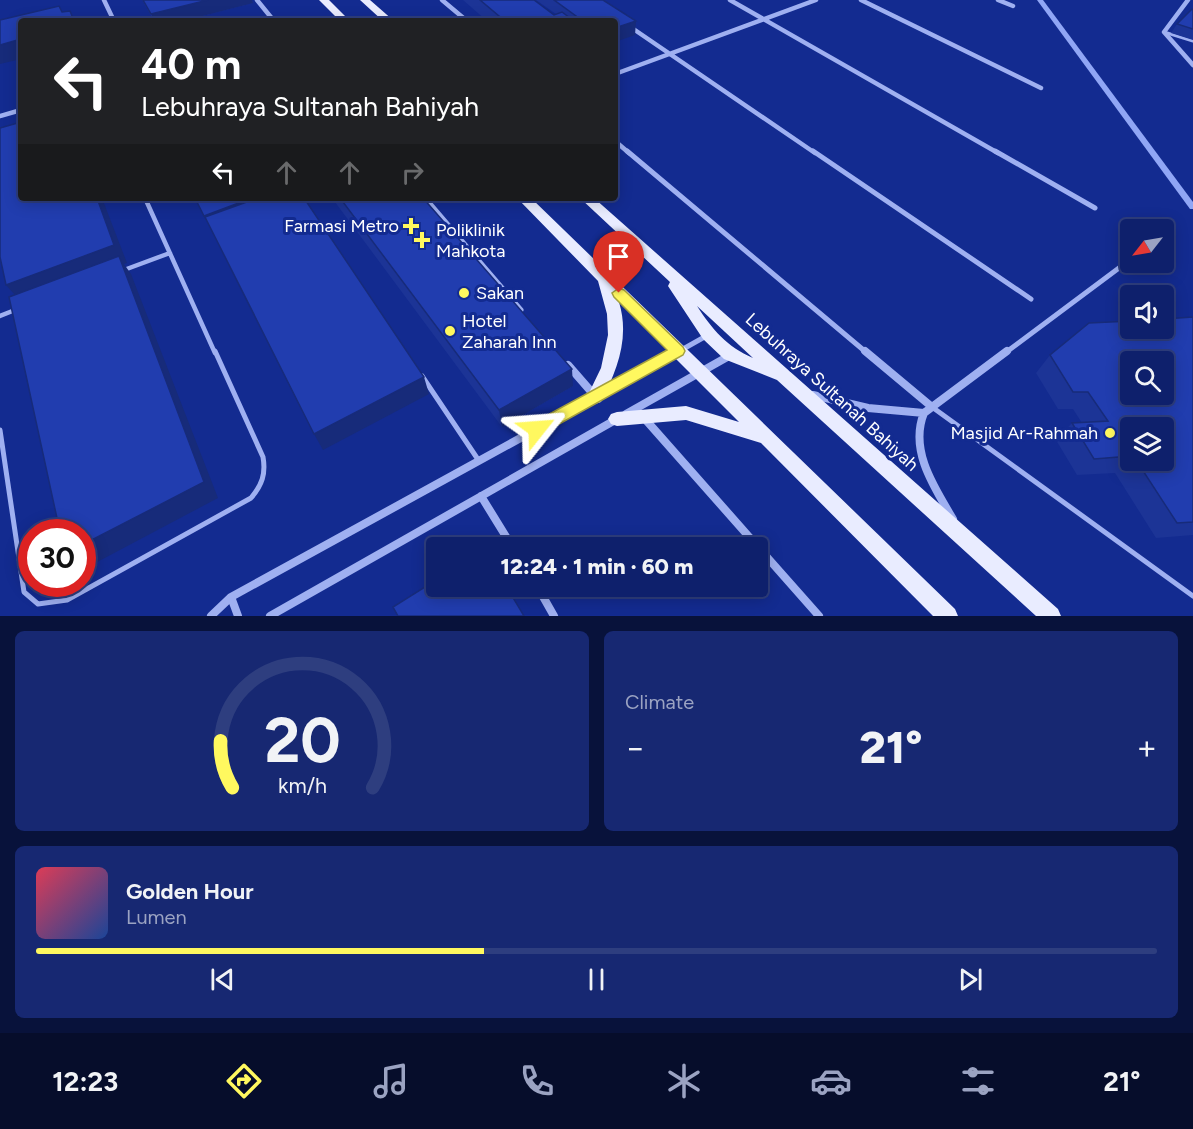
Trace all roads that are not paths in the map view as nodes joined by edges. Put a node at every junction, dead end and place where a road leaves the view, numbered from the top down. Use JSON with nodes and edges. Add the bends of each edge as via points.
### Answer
{"nodes":[{"id":1,"x":104,"y":0,"type":"edge"},
{"id":2,"x":256,"y":0,"type":"edge"},
{"id":3,"x":324,"y":0,"type":"edge"},
{"id":4,"x":365,"y":0,"type":"edge"},
{"id":5,"x":442,"y":0,"type":"edge"},
{"id":6,"x":730,"y":0,"type":"edge"},
{"id":7,"x":816,"y":0,"type":"edge"},
{"id":8,"x":861,"y":0,"type":"edge"},
{"id":9,"x":998,"y":0,"type":"edge"},
{"id":10,"x":1187,"y":2,"type":"edge"},
{"id":11,"x":1013,"y":6,"type":"dead end"},
{"id":12,"x":1193,"y":6,"type":"edge"},
{"id":13,"x":113,"y":18,"type":"edge"},
{"id":14,"x":271,"y":18,"type":"edge"},
{"id":15,"x":342,"y":18,"type":"edge"},
{"id":16,"x":386,"y":18,"type":"edge"},
{"id":17,"x":463,"y":18,"type":"edge"},
{"id":18,"x":764,"y":19,"type":"junction"},
{"id":19,"x":620,"y":20,"type":"edge"},
{"id":20,"x":1164,"y":32,"type":"junction"},
{"id":21,"x":1193,"y":41,"type":"edge"},
{"id":22,"x":669,"y":54,"type":"junction"},
{"id":23,"x":1193,"y":64,"type":"edge"},
{"id":24,"x":618,"y":73,"type":"edge"},
{"id":25,"x":1041,"y":88,"type":"dead end"},
{"id":26,"x":18,"y":111,"type":"edge"},
{"id":27,"x":0,"y":116,"type":"edge"},
{"id":28,"x":618,"y":144,"type":"edge"},
{"id":29,"x":146,"y":201,"type":"edge"},
{"id":30,"x":428,"y":201,"type":"edge"},
{"id":31,"x":526,"y":201,"type":"edge"},
{"id":32,"x":589,"y":201,"type":"edge"},
{"id":33,"x":1095,"y":208,"type":"dead end"},
{"id":34,"x":170,"y":253,"type":"junction"},
{"id":35,"x":662,"y":267,"type":"junction"},
{"id":36,"x":1120,"y":267,"type":"edge"},
{"id":37,"x":117,"y":273,"type":"edge"},
{"id":38,"x":604,"y":279,"type":"junction"},
{"id":39,"x":1031,"y":299,"type":"dead end"},
{"id":40,"x":21,"y":308,"type":"edge"},
{"id":41,"x":526,"y":315,"type":"edge"},
{"id":42,"x":0,"y":316,"type":"edge"},
{"id":43,"x":708,"y":335,"type":"junction"},
{"id":44,"x":678,"y":351,"type":"junction"},
{"id":45,"x":730,"y":355,"type":"junction"},
{"id":46,"x":564,"y":361,"type":"edge"},
{"id":47,"x":699,"y":372,"type":"junction"},
{"id":48,"x":420,"y":373,"type":"edge"},
{"id":49,"x":794,"y":385,"type":"junction"},
{"id":50,"x":595,"y":397,"type":"junction"},
{"id":51,"x":932,"y":407,"type":"junction"},
{"id":52,"x":924,"y":413,"type":"junction"},
{"id":53,"x":642,"y":416,"type":"junction"},
{"id":54,"x":618,"y":419,"type":"junction"},
{"id":55,"x":0,"y":430,"type":"edge"},
{"id":56,"x":766,"y":438,"type":"junction"},
{"id":57,"x":479,"y":460,"type":"junction"},
{"id":58,"x":482,"y":496,"type":"junction"},
{"id":59,"x":506,"y":537,"type":"edge"},
{"id":60,"x":964,"y":538,"type":"junction"},
{"id":61,"x":1193,"y":596,"type":"edge"},
{"id":62,"x":231,"y":597,"type":"junction"},
{"id":63,"x":543,"y":597,"type":"edge"},
{"id":64,"x":211,"y":616,"type":"edge"},
{"id":65,"x":238,"y":616,"type":"edge"},
{"id":66,"x":270,"y":616,"type":"edge"},
{"id":67,"x":554,"y":616,"type":"edge"},
{"id":68,"x":819,"y":616,"type":"edge"},
{"id":69,"x":948,"y":616,"type":"edge"},
{"id":70,"x":1051,"y":616,"type":"edge"}],
"edges":[{"from":1,"to":13,"type":"street"},
{"from":2,"to":14,"type":"street"},
{"from":3,"to":15,"type":"main road"},
{"from":4,"to":16,"type":"main road"},
{"from":5,"to":17,"type":"street"},
{"from":6,"to":18,"type":"street"},
{"from":7,"to":18,"type":"street"},
{"from":8,"to":25,"type":"street"},
{"from":9,"to":11,"type":"street"},
{"from":10,"to":12,"type":"street"},
{"from":10,"to":20,"type":"street"},
{"from":18,"to":22,"type":"street"},
{"from":18,"to":33,"type":"street"},
{"from":19,"to":22,"type":"street"},
{"from":20,"to":21,"type":"lane"},
{"from":20,"to":23,"type":"street"},
{"from":22,"to":24,"type":"street"},
{"from":22,"to":39,"type":"street"},
{"from":26,"to":27,"type":"street"},
{"from":28,"to":51,"type":"street"},
{"from":29,"to":34,"type":"lane"},
{"from":30,"to":41,"type":"street"},
{"from":31,"to":38,"type":"main road"},
{"from":32,"to":35,"type":"main road","name":"Lebuhraya Sultanah Bahiyah"},
{"from":34,"to":37,"type":"lane"},
{"from":34,"to":55,"type":"lane","via":[[263,457],[266,471],[262,486],[251,498],[67,600],[38,604],[24,592]]},
{"from":35,"to":43,"type":"main road"},
{"from":35,"to":49,"type":"main road","name":"Lebuhraya Sultanah Bahiyah"},
{"from":36,"to":51,"type":"street"},
{"from":38,"to":44,"type":"main road"},
{"from":38,"to":50,"type":"main road","via":[[616,316],[615,336],[607,375]]},
{"from":40,"to":42,"type":"lane"},
{"from":43,"to":44,"type":"street"},
{"from":43,"to":45,"type":"main road"},
{"from":44,"to":47,"type":"main road"},
{"from":44,"to":50,"type":"street"},
{"from":45,"to":47,"type":"street"},
{"from":45,"to":49,"type":"main road"},
{"from":46,"to":50,"type":"street"},
{"from":47,"to":54,"type":"street"},
{"from":47,"to":56,"type":"main road"},
{"from":48,"to":57,"type":"lane"},
{"from":49,"to":52,"type":"street","via":[[834,403],[869,410]]},
{"from":49,"to":60,"type":"main road","name":"Lebuhraya Sultanah Bahiyah"},
{"from":50,"to":57,"type":"street"},
{"from":51,"to":52,"type":"street"},
{"from":51,"to":61,"type":"lane"},
{"from":52,"to":60,"type":"street","via":[[918,430],[921,451],[934,485]]},
{"from":53,"to":54,"type":"main road"},
{"from":53,"to":56,"type":"main road","via":[[686,413]]},
{"from":53,"to":68,"type":"street"},
{"from":54,"to":58,"type":"street"},
{"from":56,"to":69,"type":"main road"},
{"from":57,"to":62,"type":"street"},
{"from":58,"to":59,"type":"street"},
{"from":58,"to":66,"type":"street"},
{"from":60,"to":70,"type":"main road","name":"Lebuhraya Sultanah Bahiyah"},
{"from":62,"to":64,"type":"street"},
{"from":62,"to":65,"type":"street"},
{"from":63,"to":67,"type":"street"}]}
